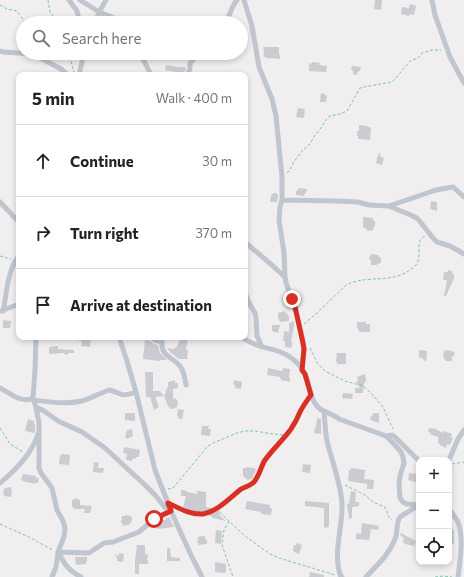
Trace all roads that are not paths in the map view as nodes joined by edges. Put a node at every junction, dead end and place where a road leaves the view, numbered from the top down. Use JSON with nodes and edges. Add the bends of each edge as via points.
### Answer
{"nodes":[{"id":1,"x":69,"y":0,"type":"edge"},
{"id":2,"x":80,"y":0,"type":"edge"},
{"id":3,"x":106,"y":0,"type":"edge"},
{"id":4,"x":237,"y":0,"type":"edge"},
{"id":5,"x":244,"y":0,"type":"edge"},
{"id":6,"x":432,"y":0,"type":"edge"},
{"id":7,"x":99,"y":12,"type":"junction"},
{"id":8,"x":78,"y":16,"type":"edge"},
{"id":9,"x":98,"y":16,"type":"edge"},
{"id":10,"x":108,"y":16,"type":"edge"},
{"id":11,"x":228,"y":16,"type":"edge"},
{"id":12,"x":0,"y":51,"type":"edge"},
{"id":13,"x":16,"y":53,"type":"edge"},
{"id":14,"x":44,"y":60,"type":"edge"},
{"id":15,"x":82,"y":60,"type":"edge"},
{"id":16,"x":143,"y":60,"type":"edge"},
{"id":17,"x":192,"y":60,"type":"edge"},
{"id":18,"x":64,"y":72,"type":"edge"},
{"id":19,"x":79,"y":72,"type":"edge"},
{"id":20,"x":150,"y":72,"type":"edge"},
{"id":21,"x":189,"y":72,"type":"edge"},
{"id":22,"x":464,"y":83,"type":"edge"},
{"id":23,"x":464,"y":197,"type":"edge"},
{"id":24,"x":282,"y":200,"type":"junction"},
{"id":25,"x":0,"y":202,"type":"edge"},
{"id":26,"x":389,"y":206,"type":"junction"},
{"id":27,"x":16,"y":219,"type":"edge"},
{"id":28,"x":248,"y":245,"type":"edge"},
{"id":29,"x":464,"y":254,"type":"edge"},
{"id":30,"x":16,"y":260,"type":"edge"},
{"id":31,"x":285,"y":277,"type":"junction"},
{"id":32,"x":248,"y":301,"type":"edge"},
{"id":33,"x":16,"y":305,"type":"edge"},
{"id":34,"x":1,"y":311,"type":"edge"},
{"id":35,"x":36,"y":340,"type":"edge"},
{"id":36,"x":120,"y":340,"type":"edge"},
{"id":37,"x":155,"y":340,"type":"edge"},
{"id":38,"x":246,"y":340,"type":"edge"},
{"id":39,"x":262,"y":347,"type":"junction"},
{"id":40,"x":302,"y":370,"type":"junction"},
{"id":41,"x":186,"y":385,"type":"dead end"},
{"id":42,"x":0,"y":388,"type":"edge"},
{"id":43,"x":136,"y":392,"type":"junction"},
{"id":44,"x":33,"y":399,"type":"junction"},
{"id":45,"x":36,"y":407,"type":"junction"},
{"id":46,"x":324,"y":411,"type":"junction"},
{"id":47,"x":39,"y":428,"type":"junction"},
{"id":48,"x":464,"y":430,"type":"edge"},
{"id":49,"x":386,"y":436,"type":"junction"},
{"id":50,"x":450,"y":457,"type":"edge"},
{"id":51,"x":416,"y":459,"type":"edge"},
{"id":52,"x":0,"y":483,"type":"edge"},
{"id":53,"x":170,"y":511,"type":"junction"},
{"id":54,"x":452,"y":513,"type":"edge"},
{"id":55,"x":462,"y":534,"type":"edge"},
{"id":56,"x":58,"y":552,"type":"junction"},
{"id":57,"x":52,"y":577,"type":"edge"},
{"id":58,"x":81,"y":577,"type":"edge"},
{"id":59,"x":202,"y":577,"type":"edge"},
{"id":60,"x":341,"y":577,"type":"edge"},
{"id":61,"x":366,"y":577,"type":"edge"},
{"id":62,"x":456,"y":577,"type":"edge"}],
"edges":[{"from":1,"to":8,"type":"street"},
{"from":2,"to":7,"type":"street"},
{"from":3,"to":7,"type":"street"},
{"from":4,"to":11,"type":"street"},
{"from":5,"to":24,"type":"street","via":[[252,26],[259,67],[276,116]]},
{"from":6,"to":22,"type":"street","via":[[448,51]]},
{"from":7,"to":9,"type":"street"},
{"from":7,"to":10,"type":"street"},
{"from":12,"to":13,"type":"street"},
{"from":14,"to":18,"type":"street"},
{"from":15,"to":19,"type":"street"},
{"from":16,"to":20,"type":"street"},
{"from":17,"to":21,"type":"street"},
{"from":23,"to":26,"type":"street","via":[[453,187]]},
{"from":24,"to":26,"type":"street"},
{"from":24,"to":31,"type":"street","via":[[279,220]]},
{"from":25,"to":27,"type":"street"},
{"from":26,"to":29,"type":"street","via":[[418,219],[437,242]]},
{"from":28,"to":31,"type":"street"},
{"from":30,"to":34,"type":"street"},
{"from":31,"to":40,"type":"street","via":[[303,343]]},
{"from":32,"to":39,"type":"street","via":[[255,313],[257,336]]},
{"from":33,"to":34,"type":"street"},
{"from":35,"to":44,"type":"street"},
{"from":36,"to":43,"type":"street"},
{"from":37,"to":41,"type":"street","via":[[162,342],[165,354],[182,368]]},
{"from":38,"to":39,"type":"street"},
{"from":39,"to":40,"type":"street","via":[[287,355]]},
{"from":40,"to":46,"type":"street","via":[[311,395]]},
{"from":42,"to":44,"type":"street","via":[[14,397]]},
{"from":43,"to":44,"type":"street","via":[[123,396],[109,390],[84,400],[67,403]]},
{"from":43,"to":53,"type":"street","via":[[155,470]]},
{"from":44,"to":45,"type":"street"},
{"from":45,"to":47,"type":"street"},
{"from":45,"to":53,"type":"street","via":[[82,432],[105,448]]},
{"from":46,"to":49,"type":"street"},
{"from":46,"to":60,"type":"street","via":[[327,440],[341,493],[342,522],[337,561]]},
{"from":47,"to":52,"type":"street","via":[[27,454]]},
{"from":47,"to":56,"type":"street","via":[[39,468],[52,488],[57,510],[64,524],[64,537]]},
{"from":48,"to":50,"type":"street"},
{"from":49,"to":51,"type":"street","via":[[392,436],[399,441]]},
{"from":49,"to":61,"type":"street","via":[[403,457],[399,483],[400,498],[408,504],[419,505],[400,517],[398,531],[390,550]]},
{"from":53,"to":56,"type":"street","via":[[154,519],[138,532],[104,543],[89,553]]},
{"from":53,"to":59,"type":"street"},
{"from":54,"to":55,"type":"street"},
{"from":55,"to":62,"type":"street","via":[[462,549]]},
{"from":56,"to":57,"type":"street"},
{"from":56,"to":58,"type":"street","via":[[67,567]]}]}
